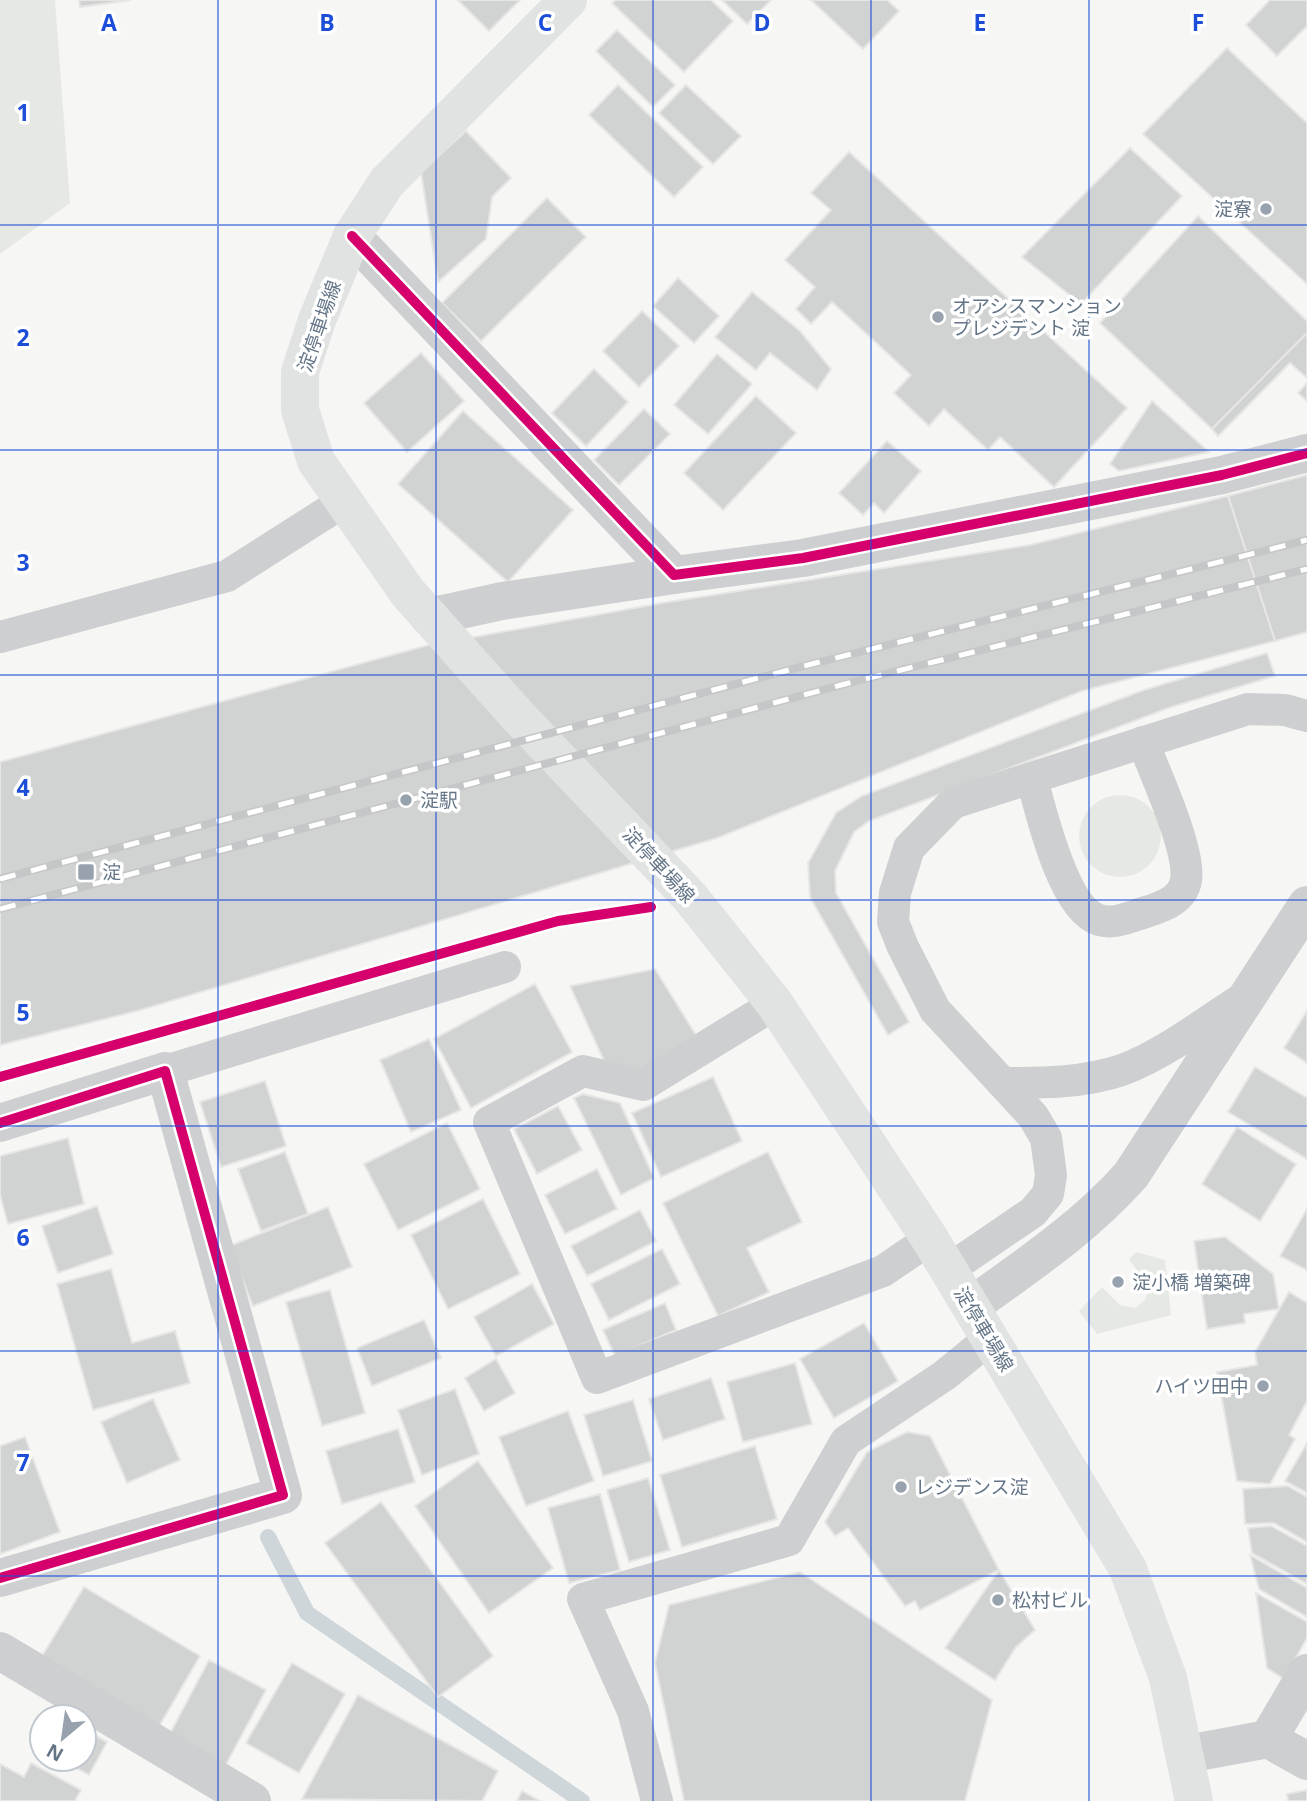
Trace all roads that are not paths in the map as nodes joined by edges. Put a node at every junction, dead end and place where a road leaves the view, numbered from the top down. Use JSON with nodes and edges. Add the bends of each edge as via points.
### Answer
{"nodes":[{"id":1,"x":568,"y":0,"type":"edge"},
{"id":2,"x":352,"y":236,"type":"junction"},
{"id":3,"x":1307,"y":453,"type":"edge"},
{"id":4,"x":343,"y":502,"type":"junction"},
{"id":5,"x":674,"y":575,"type":"junction"},
{"id":6,"x":429,"y":617,"type":"junction"},
{"id":7,"x":0,"y":637,"type":"edge"},
{"id":8,"x":1307,"y":716,"type":"edge"},
{"id":9,"x":1143,"y":743,"type":"junction"},
{"id":10,"x":1031,"y":779,"type":"junction"},
{"id":11,"x":1307,"y":905,"type":"edge"},
{"id":12,"x":505,"y":967,"type":"dead end"},
{"id":13,"x":1248,"y":995,"type":"junction"},
{"id":14,"x":775,"y":1004,"type":"junction"},
{"id":15,"x":165,"y":1072,"type":"junction"},
{"id":16,"x":1003,"y":1083,"type":"junction"},
{"id":17,"x":0,"y":1122,"type":"edge"},
{"id":18,"x":939,"y":1255,"type":"junction"},
{"id":19,"x":980,"y":1322,"type":"junction"},
{"id":20,"x":0,"y":1578,"type":"edge"},
{"id":21,"x":0,"y":1651,"type":"edge"},
{"id":22,"x":1307,"y":1674,"type":"edge"},
{"id":23,"x":1268,"y":1739,"type":"junction"},
{"id":24,"x":1187,"y":1754,"type":"junction"},
{"id":25,"x":1307,"y":1760,"type":"edge"},
{"id":26,"x":252,"y":1801,"type":"edge"},
{"id":27,"x":657,"y":1801,"type":"edge"},
{"id":28,"x":1194,"y":1801,"type":"edge"}],
"edges":[{"from":1,"to":2,"type":"main road","name":"淀停車場線","via":[[387,182]]},
{"from":2,"to":4,"type":"main road","name":"淀停車場線","via":[[300,372],[300,410],[316,461]]},
{"from":2,"to":5,"type":"street"},
{"from":3,"to":5,"type":"street","via":[[1222,475],[817,555]]},
{"from":4,"to":6,"type":"main road","name":"淀停車場線"},
{"from":4,"to":7,"type":"lane","via":[[227,576]]},
{"from":5,"to":6,"type":"street"},
{"from":6,"to":14,"type":"main road","name":"淀停車場線","via":[[690,897]]},
{"from":8,"to":9,"type":"lane","via":[[1248,709]]},
{"from":9,"to":10,"type":"lane"},
{"from":9,"to":10,"type":"lane","via":[[1173,821],[1186,880],[1178,897],[1152,910],[1116,921],[1098,920],[1084,908],[1066,887]]},
{"from":10,"to":16,"type":"lane","via":[[953,803],[909,848],[895,894],[893,922],[925,995]]},
{"from":11,"to":13,"type":"street"},
{"from":12,"to":15,"type":"lane"},
{"from":13,"to":16,"type":"lane","via":[[1122,1070],[1065,1083]]},
{"from":13,"to":19,"type":"street","via":[[1131,1175]]},
{"from":14,"to":18,"type":"main road","name":"淀停車場線"},
{"from":14,"to":18,"type":"lane","via":[[643,1086],[583,1072],[489,1122],[597,1378],[883,1271]]},
{"from":15,"to":17,"type":"street"},
{"from":15,"to":20,"type":"street","via":[[283,1495]]},
{"from":16,"to":18,"type":"lane","via":[[1046,1138],[1051,1175],[1048,1194],[1033,1212]]},
{"from":18,"to":19,"type":"main road","name":"淀停車場線"},
{"from":19,"to":24,"type":"main road","name":"淀停車場線","via":[[1128,1569],[1168,1678]]},
{"from":19,"to":27,"type":"lane","via":[[944,1375],[846,1441],[789,1540],[583,1599],[633,1712]]},
{"from":21,"to":26,"type":"street"},
{"from":22,"to":23,"type":"street"},
{"from":23,"to":24,"type":"street"},
{"from":23,"to":25,"type":"street"},
{"from":24,"to":28,"type":"main road","name":"淀停車場線"}]}
